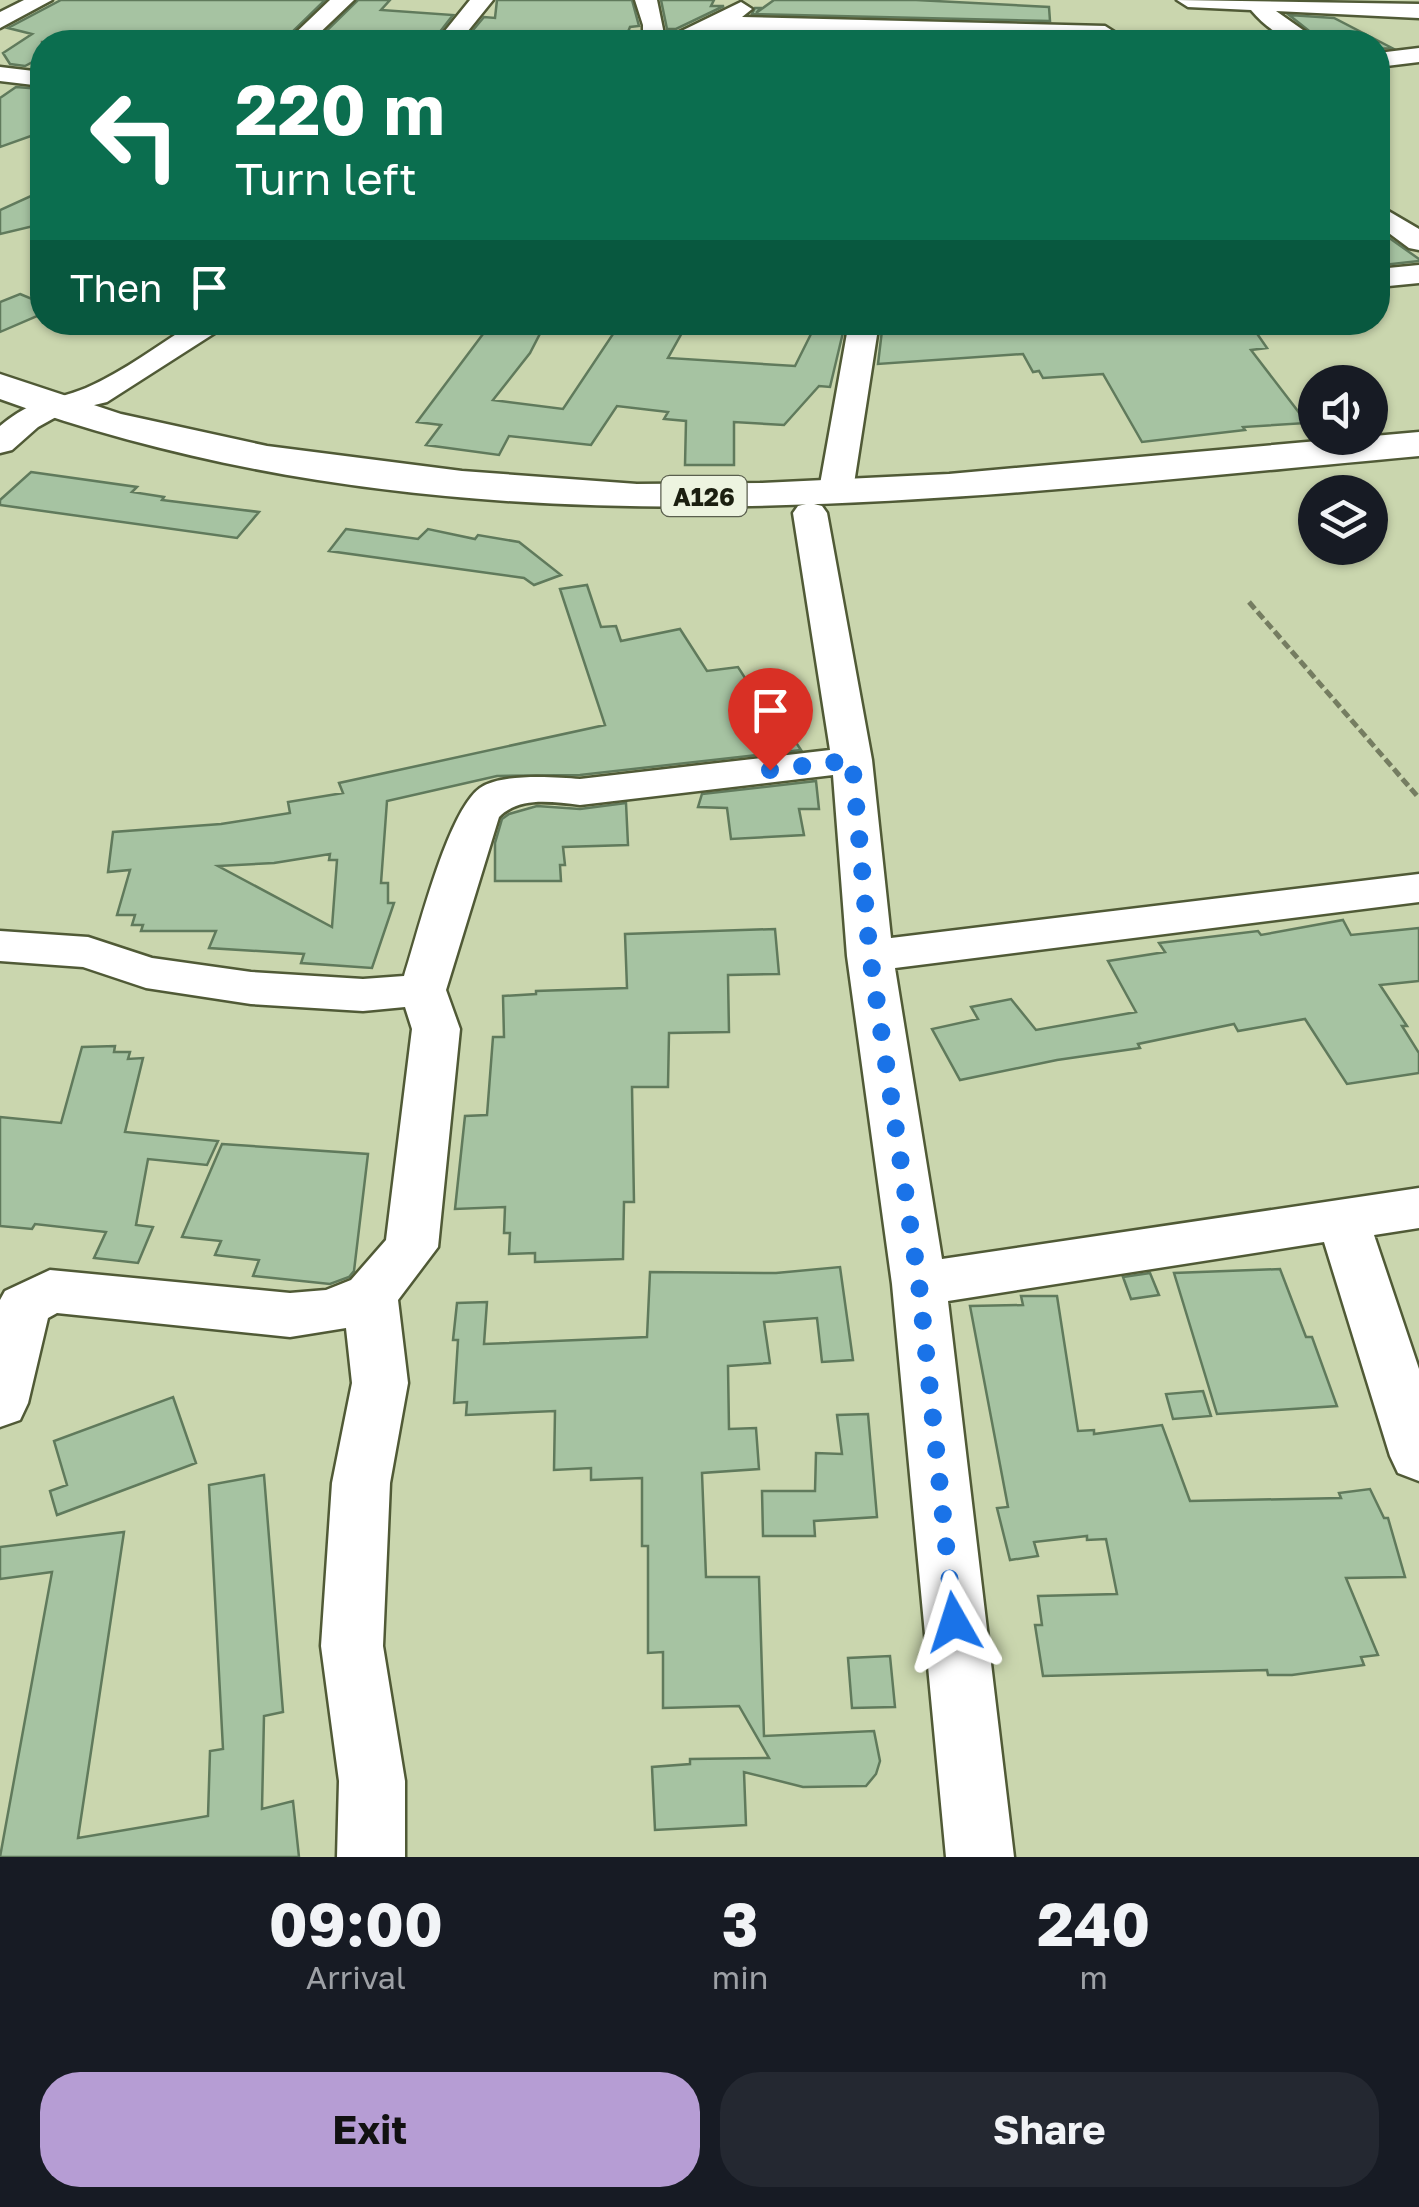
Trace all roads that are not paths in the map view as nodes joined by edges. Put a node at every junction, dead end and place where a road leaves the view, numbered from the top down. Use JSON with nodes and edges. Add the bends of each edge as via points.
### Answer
{"nodes":[{"id":1,"x":41,"y":0,"type":"edge"},
{"id":2,"x":342,"y":0,"type":"edge"},
{"id":3,"x":482,"y":0,"type":"edge"},
{"id":4,"x":646,"y":0,"type":"edge"},
{"id":5,"x":755,"y":0,"type":"edge"},
{"id":6,"x":1188,"y":0,"type":"edge"},
{"id":7,"x":1257,"y":3,"type":"junction"},
{"id":8,"x":1065,"y":8,"type":"dead end"},
{"id":9,"x":1419,"y":12,"type":"edge"},
{"id":10,"x":0,"y":21,"type":"edge"},
{"id":11,"x":714,"y":24,"type":"junction"},
{"id":12,"x":310,"y":30,"type":"edge"},
{"id":13,"x":457,"y":30,"type":"edge"},
{"id":14,"x":654,"y":30,"type":"edge"},
{"id":15,"x":701,"y":30,"type":"edge"},
{"id":16,"x":885,"y":30,"type":"edge"},
{"id":17,"x":1100,"y":30,"type":"edge"},
{"id":18,"x":1289,"y":30,"type":"edge"},
{"id":19,"x":1419,"y":56,"type":"edge"},
{"id":20,"x":1390,"y":59,"type":"edge"},
{"id":21,"x":0,"y":74,"type":"edge"},
{"id":22,"x":30,"y":78,"type":"edge"},
{"id":23,"x":1419,"y":207,"type":"edge"},
{"id":24,"x":1390,"y":211,"type":"edge"},
{"id":25,"x":1390,"y":221,"type":"edge"},
{"id":26,"x":1419,"y":242,"type":"edge"},
{"id":27,"x":1419,"y":274,"type":"edge"},
{"id":28,"x":1390,"y":277,"type":"edge"},
{"id":29,"x":193,"y":335,"type":"edge"},
{"id":30,"x":861,"y":335,"type":"edge"},
{"id":31,"x":0,"y":386,"type":"edge"},
{"id":32,"x":47,"y":418,"type":"edge"},
{"id":33,"x":1419,"y":444,"type":"edge"},
{"id":34,"x":1419,"y":461,"type":"edge"},
{"id":35,"x":823,"y":502,"type":"junction"},
{"id":36,"x":852,"y":760,"type":"junction"},
{"id":37,"x":1419,"y":888,"type":"edge"},
{"id":38,"x":0,"y":946,"type":"edge"},
{"id":39,"x":870,"y":956,"type":"junction"},
{"id":40,"x":422,"y":990,"type":"junction"},
{"id":41,"x":1419,"y":1208,"type":"edge"},
{"id":42,"x":1343,"y":1220,"type":"junction"},
{"id":43,"x":919,"y":1284,"type":"junction"},
{"id":44,"x":25,"y":1286,"type":"edge"},
{"id":45,"x":370,"y":1295,"type":"junction"},
{"id":46,"x":0,"y":1403,"type":"edge"},
{"id":47,"x":1419,"y":1456,"type":"edge"},
{"id":48,"x":968,"y":1854,"type":"edge"},
{"id":49,"x":372,"y":1857,"type":"edge"}],
"edges":[{"from":1,"to":10,"type":"street"},
{"from":2,"to":12,"type":"street"},
{"from":3,"to":13,"type":"street"},
{"from":4,"to":14,"type":"street"},
{"from":5,"to":11,"type":"street"},
{"from":6,"to":7,"type":"street"},
{"from":7,"to":9,"type":"street"},
{"from":7,"to":18,"type":"street"},
{"from":8,"to":17,"type":"street"},
{"from":11,"to":15,"type":"street"},
{"from":11,"to":16,"type":"street"},
{"from":19,"to":20,"type":"street"},
{"from":21,"to":22,"type":"street"},
{"from":23,"to":24,"type":"street"},
{"from":25,"to":26,"type":"street"},
{"from":27,"to":28,"type":"street"},
{"from":29,"to":32,"type":"street"},
{"from":30,"to":35,"type":"street"},
{"from":31,"to":32,"type":"highway","number":"A126"},
{"from":32,"to":35,"type":"highway","number":"A126","via":[[158,460],[360,493],[681,517]]},
{"from":33,"to":35,"type":"highway","number":"A126"},
{"from":34,"to":35,"type":"highway","number":"A126"},
{"from":35,"to":36,"type":"street"},
{"from":36,"to":39,"type":"street"},
{"from":36,"to":40,"type":"street","via":[[580,792],[542,788],[497,795],[479,812]]},
{"from":37,"to":39,"type":"street"},
{"from":38,"to":40,"type":"street","via":[[88,952],[146,973],[251,988]]},
{"from":39,"to":43,"type":"street"},
{"from":40,"to":45,"type":"street","via":[[436,1028],[412,1246]]},
{"from":41,"to":42,"type":"street"},
{"from":42,"to":43,"type":"street"},
{"from":42,"to":47,"type":"street"},
{"from":43,"to":48,"type":"street"},
{"from":44,"to":45,"type":"street","via":[[290,1315],[331,1310]]},
{"from":44,"to":46,"type":"street"},
{"from":45,"to":49,"type":"street","via":[[380,1383],[362,1484],[352,1646],[372,1781]]}]}
